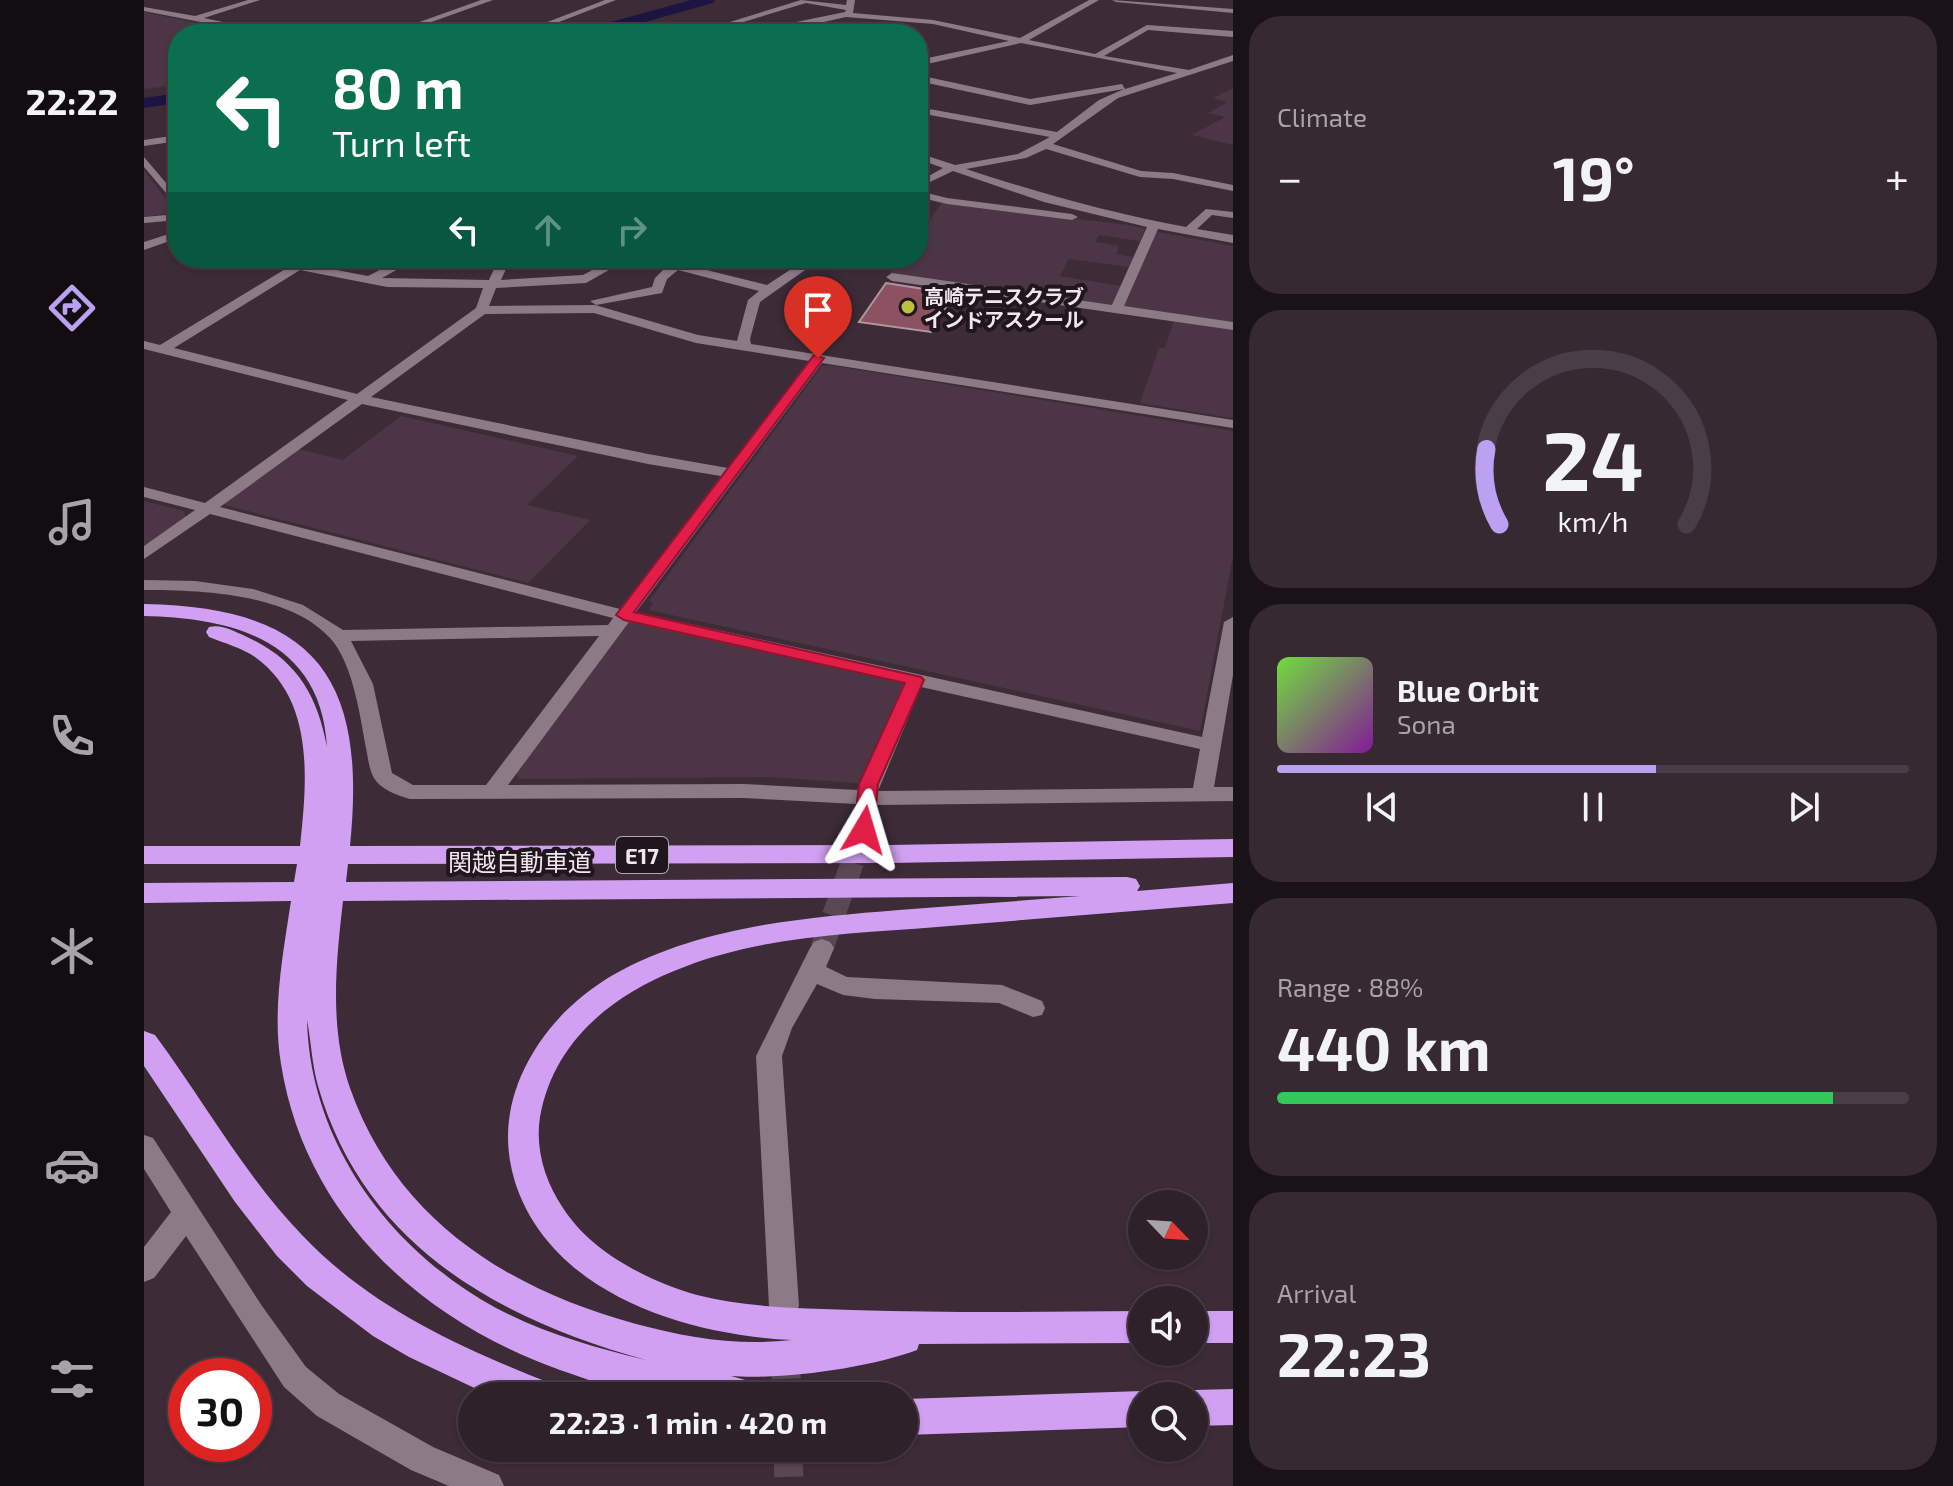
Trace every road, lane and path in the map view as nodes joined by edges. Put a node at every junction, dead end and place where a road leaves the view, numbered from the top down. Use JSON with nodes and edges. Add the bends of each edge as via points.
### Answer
{"nodes":[{"id":1,"x":256,"y":0,"type":"edge"},
{"id":2,"x":489,"y":0,"type":"edge"},
{"id":3,"x":612,"y":0,"type":"edge"},
{"id":4,"x":1095,"y":0,"type":"edge"},
{"id":5,"x":1116,"y":0,"type":"edge"},
{"id":6,"x":850,"y":7,"type":"edge"},
{"id":7,"x":144,"y":9,"type":"edge"},
{"id":8,"x":1233,"y":11,"type":"edge"},
{"id":9,"x":194,"y":18,"type":"junction"},
{"id":10,"x":742,"y":20,"type":"junction"},
{"id":11,"x":225,"y":24,"type":"edge"},
{"id":12,"x":419,"y":24,"type":"edge"},
{"id":13,"x":547,"y":24,"type":"edge"},
{"id":14,"x":729,"y":24,"type":"edge"},
{"id":15,"x":755,"y":24,"type":"edge"},
{"id":16,"x":789,"y":24,"type":"edge"},
{"id":17,"x":1233,"y":34,"type":"edge"},
{"id":18,"x":1021,"y":41,"type":"junction"},
{"id":19,"x":1096,"y":57,"type":"junction"},
{"id":20,"x":1233,"y":59,"type":"edge"},
{"id":21,"x":928,"y":61,"type":"edge"},
{"id":22,"x":1211,"y":66,"type":"junction"},
{"id":23,"x":1233,"y":71,"type":"edge"},
{"id":24,"x":1186,"y":72,"type":"junction"},
{"id":25,"x":928,"y":80,"type":"edge"},
{"id":26,"x":1145,"y":85,"type":"junction"},
{"id":27,"x":963,"y":88,"type":"junction"},
{"id":28,"x":928,"y":105,"type":"edge"},
{"id":29,"x":928,"y":112,"type":"edge"},
{"id":30,"x":1056,"y":135,"type":"junction"},
{"id":31,"x":168,"y":139,"type":"edge"},
{"id":32,"x":144,"y":143,"type":"edge"},
{"id":33,"x":1044,"y":145,"type":"junction"},
{"id":34,"x":144,"y":160,"type":"edge"},
{"id":35,"x":928,"y":160,"type":"edge"},
{"id":36,"x":955,"y":169,"type":"junction"},
{"id":37,"x":928,"y":173,"type":"edge"},
{"id":38,"x":1233,"y":188,"type":"edge"},
{"id":39,"x":168,"y":191,"type":"edge"},
{"id":40,"x":928,"y":194,"type":"edge"},
{"id":41,"x":1233,"y":215,"type":"edge"},
{"id":42,"x":168,"y":218,"type":"edge"},
{"id":43,"x":1117,"y":218,"type":"junction"},
{"id":44,"x":144,"y":220,"type":"edge"},
{"id":45,"x":1154,"y":225,"type":"junction"},
{"id":46,"x":1188,"y":231,"type":"junction"},
{"id":47,"x":168,"y":238,"type":"edge"},
{"id":48,"x":1233,"y":239,"type":"edge"},
{"id":49,"x":159,"y":241,"type":"junction"},
{"id":50,"x":168,"y":242,"type":"edge"},
{"id":51,"x":144,"y":246,"type":"edge"},
{"id":52,"x":296,"y":268,"type":"edge"},
{"id":53,"x":310,"y":268,"type":"edge"},
{"id":54,"x":392,"y":268,"type":"edge"},
{"id":55,"x":500,"y":268,"type":"edge"},
{"id":56,"x":606,"y":268,"type":"edge"},
{"id":57,"x":673,"y":268,"type":"edge"},
{"id":58,"x":683,"y":268,"type":"edge"},
{"id":59,"x":800,"y":268,"type":"edge"},
{"id":60,"x":892,"y":277,"type":"dead end"},
{"id":61,"x":371,"y":279,"type":"junction"},
{"id":62,"x":493,"y":284,"type":"junction"},
{"id":63,"x":767,"y":289,"type":"junction"},
{"id":64,"x":596,"y":301,"type":"dead end"},
{"id":65,"x":1116,"y":309,"type":"junction"},
{"id":66,"x":482,"y":310,"type":"junction"},
{"id":67,"x":1233,"y":326,"type":"edge"},
{"id":68,"x":144,"y":345,"type":"edge"},
{"id":69,"x":745,"y":345,"type":"junction"},
{"id":70,"x":160,"y":351,"type":"junction"},
{"id":71,"x":818,"y":358,"type":"junction"},
{"id":72,"x":356,"y":398,"type":"junction"},
{"id":73,"x":1233,"y":424,"type":"edge"},
{"id":74,"x":732,"y":473,"type":"junction"},
{"id":75,"x":144,"y":492,"type":"edge"},
{"id":76,"x":206,"y":508,"type":"junction"},
{"id":77,"x":144,"y":554,"type":"edge"},
{"id":78,"x":144,"y":585,"type":"edge"},
{"id":79,"x":144,"y":610,"type":"edge"},
{"id":80,"x":619,"y":622,"type":"junction"},
{"id":81,"x":1233,"y":622,"type":"edge"},
{"id":82,"x":144,"y":624,"type":"edge"},
{"id":83,"x":339,"y":636,"type":"junction"},
{"id":84,"x":915,"y":680,"type":"junction"},
{"id":85,"x":1211,"y":745,"type":"junction"},
{"id":86,"x":493,"y":790,"type":"junction"},
{"id":87,"x":1233,"y":794,"type":"edge"},
{"id":88,"x":1202,"y":795,"type":"junction"},
{"id":89,"x":869,"y":798,"type":"junction"},
{"id":90,"x":864,"y":830,"type":"tunnel mouth"},
{"id":91,"x":144,"y":839,"type":"edge"},
{"id":92,"x":1233,"y":848,"type":"edge"},
{"id":93,"x":257,"y":850,"type":"junction"},
{"id":94,"x":144,"y":855,"type":"edge"},
{"id":95,"x":1233,"y":883,"type":"edge"},
{"id":96,"x":144,"y":893,"type":"edge"},
{"id":97,"x":1233,"y":893,"type":"edge"},
{"id":98,"x":1033,"y":1008,"type":"dead end"},
{"id":99,"x":144,"y":1043,"type":"edge"},
{"id":100,"x":144,"y":1146,"type":"edge"},
{"id":101,"x":188,"y":1212,"type":"junction"},
{"id":102,"x":144,"y":1269,"type":"edge"},
{"id":103,"x":784,"y":1306,"type":"dead end"},
{"id":104,"x":1128,"y":1327,"type":"edge"},
{"id":105,"x":948,"y":1330,"type":"junction"},
{"id":106,"x":499,"y":1382,"type":"edge"},
{"id":107,"x":670,"y":1382,"type":"edge"},
{"id":108,"x":1233,"y":1407,"type":"edge"},
{"id":109,"x":1208,"y":1408,"type":"edge"},
{"id":110,"x":1128,"y":1409,"type":"edge"},
{"id":111,"x":918,"y":1411,"type":"edge"},
{"id":112,"x":958,"y":1414,"type":"junction"},
{"id":113,"x":918,"y":1416,"type":"edge"},
{"id":114,"x":488,"y":1486,"type":"edge"}],
"edges":[{"from":1,"to":9,"type":"street"},
{"from":2,"to":12,"type":"street"},
{"from":3,"to":13,"type":"street"},
{"from":4,"to":18,"type":"street"},
{"from":5,"to":8,"type":"street"},
{"from":6,"to":10,"type":"street","via":[[806,1]]},
{"from":6,"to":16,"type":"street"},
{"from":6,"to":18,"type":"street"},
{"from":7,"to":9,"type":"street"},
{"from":9,"to":11,"type":"street"},
{"from":10,"to":14,"type":"street"},
{"from":10,"to":15,"type":"street"},
{"from":17,"to":19,"type":"street","via":[[1147,27]]},
{"from":18,"to":19,"type":"street"},
{"from":18,"to":21,"type":"street"},
{"from":19,"to":24,"type":"street"},
{"from":20,"to":22,"type":"street"},
{"from":22,"to":23,"type":"street"},
{"from":22,"to":24,"type":"street"},
{"from":24,"to":26,"type":"street"},
{"from":25,"to":27,"type":"street"},
{"from":26,"to":27,"type":"street","via":[[1034,102]]},
{"from":26,"to":30,"type":"street","via":[[1112,97]]},
{"from":27,"to":28,"type":"street"},
{"from":29,"to":30,"type":"street"},
{"from":30,"to":33,"type":"street"},
{"from":31,"to":32,"type":"street"},
{"from":33,"to":36,"type":"street","via":[[1021,157]]},
{"from":33,"to":38,"type":"street","via":[[1140,174]]},
{"from":34,"to":39,"type":"street"},
{"from":35,"to":36,"type":"street"},
{"from":36,"to":37,"type":"street"},
{"from":36,"to":43,"type":"street"},
{"from":40,"to":43,"type":"street","via":[[1102,221]]},
{"from":41,"to":46,"type":"street","via":[[1210,211]]},
{"from":42,"to":44,"type":"street"},
{"from":43,"to":45,"type":"street"},
{"from":45,"to":46,"type":"street"},
{"from":45,"to":65,"type":"street"},
{"from":46,"to":48,"type":"street"},
{"from":47,"to":49,"type":"street"},
{"from":49,"to":50,"type":"street"},
{"from":49,"to":51,"type":"street"},
{"from":52,"to":70,"type":"street"},
{"from":53,"to":61,"type":"street"},
{"from":54,"to":61,"type":"street"},
{"from":55,"to":62,"type":"street"},
{"from":56,"to":62,"type":"street","via":[[586,279]]},
{"from":57,"to":64,"type":"street","via":[[661,278],[658,290]]},
{"from":58,"to":63,"type":"street"},
{"from":59,"to":63,"type":"street"},
{"from":60,"to":65,"type":"street"},
{"from":61,"to":62,"type":"street","via":[[408,285]]},
{"from":62,"to":66,"type":"street"},
{"from":63,"to":69,"type":"street","via":[[754,300]]},
{"from":65,"to":67,"type":"street"},
{"from":66,"to":69,"type":"street","via":[[595,309],[696,339]]},
{"from":66,"to":72,"type":"street"},
{"from":68,"to":70,"type":"street"},
{"from":69,"to":71,"type":"street"},
{"from":70,"to":72,"type":"street"},
{"from":71,"to":73,"type":"street"},
{"from":71,"to":74,"type":"street"},
{"from":72,"to":74,"type":"street"},
{"from":72,"to":76,"type":"street"},
{"from":74,"to":80,"type":"street"},
{"from":75,"to":76,"type":"street"},
{"from":76,"to":77,"type":"street"},
{"from":76,"to":80,"type":"street"},
{"from":78,"to":83,"type":"street","via":[[195,585],[258,596],[283,603]]},
{"from":79,"to":105,"type":"highway","via":[[206,613],[260,629],[305,660],[329,699],[340,755],[340,791],[325,927],[322,1016],[335,1100],[379,1183],[452,1257],[502,1290],[560,1318],[689,1353],[747,1360],[798,1357]]},
{"from":80,"to":83,"type":"street"},
{"from":80,"to":84,"type":"street"},
{"from":80,"to":86,"type":"street"},
{"from":81,"to":85,"type":"street"},
{"from":82,"to":107,"type":"highway","via":[[197,628],[242,640],[279,664],[308,710],[319,795],[294,976],[296,1063],[306,1111],[346,1193],[408,1264],[483,1319],[527,1340]]},
{"from":83,"to":86,"type":"street","via":[[363,684],[382,775],[410,792]]},
{"from":84,"to":85,"type":"street"},
{"from":84,"to":89,"type":"street","via":[[868,784]]},
{"from":85,"to":88,"type":"street"},
{"from":86,"to":89,"type":"street","via":[[743,791]]},
{"from":87,"to":88,"type":"street"},
{"from":88,"to":89,"type":"street"},
{"from":89,"to":90,"type":"street"},
{"from":91,"to":93,"type":"highway"},
{"from":92,"to":93,"type":"highway","name":"関越自動車道","number":"E17","via":[[889,854]]},
{"from":93,"to":94,"type":"highway","name":"関越自動車道","number":"E17"},
{"from":95,"to":96,"type":"highway","name":"関越自動車道","number":"E17"},
{"from":97,"to":105,"type":"highway","via":[[956,913],[756,935],[665,963],[619,985],[553,1043],[533,1076],[523,1113],[522,1153],[534,1190],[557,1228],[590,1260],[681,1306],[736,1318]]},
{"from":98,"to":103,"type":"street","via":[[1002,994],[843,986],[818,960],[769,1056]]},
{"from":99,"to":106,"type":"highway","via":[[263,1214],[305,1262],[354,1305],[412,1341]]},
{"from":100,"to":101,"type":"street"},
{"from":101,"to":102,"type":"street"},
{"from":101,"to":114,"type":"street","via":[[295,1377],[328,1405],[422,1459]]},
{"from":104,"to":105,"type":"highway"},
{"from":108,"to":109,"type":"highway"},
{"from":110,"to":112,"type":"highway"},
{"from":111,"to":112,"type":"highway"},
{"from":112,"to":113,"type":"highway"}]}
